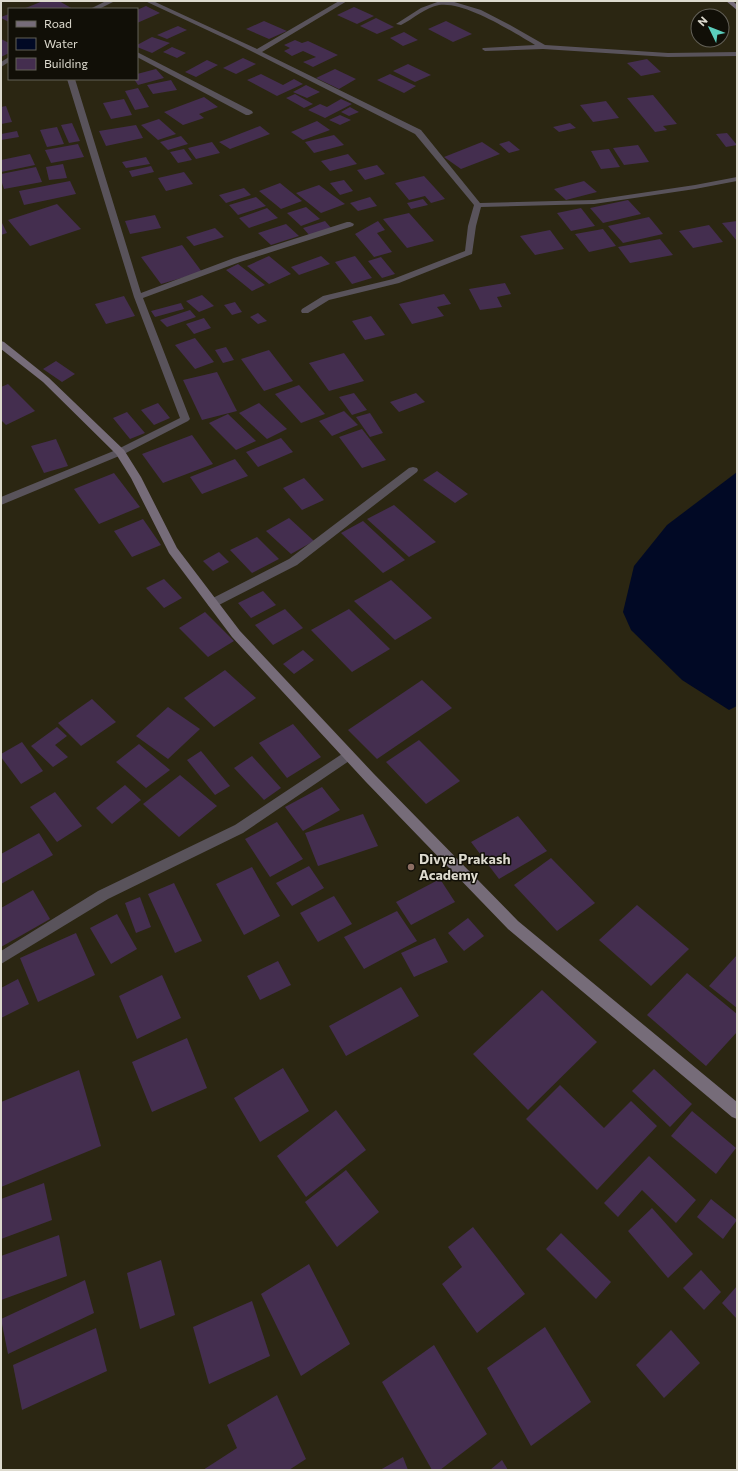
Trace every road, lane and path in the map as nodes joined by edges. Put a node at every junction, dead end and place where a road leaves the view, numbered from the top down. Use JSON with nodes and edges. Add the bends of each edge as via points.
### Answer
{"nodes":[{"id":1,"x":112,"y":1,"type":"edge"},
{"id":2,"x":148,"y":1,"type":"edge"},
{"id":3,"x":344,"y":1,"type":"edge"},
{"id":4,"x":729,"y":1,"type":"edge"},
{"id":5,"x":94,"y":8,"type":"edge"},
{"id":6,"x":737,"y":8,"type":"edge"},
{"id":7,"x":398,"y":24,"type":"dead end"},
{"id":8,"x":543,"y":47,"type":"junction"},
{"id":9,"x":486,"y":49,"type":"dead end"},
{"id":10,"x":257,"y":52,"type":"junction"},
{"id":11,"x":737,"y":54,"type":"edge"},
{"id":12,"x":138,"y":55,"type":"edge"},
{"id":13,"x":71,"y":80,"type":"edge"},
{"id":14,"x":250,"y":113,"type":"dead end"},
{"id":15,"x":737,"y":179,"type":"edge"},
{"id":16,"x":478,"y":205,"type":"junction"},
{"id":17,"x":350,"y":224,"type":"dead end"},
{"id":18,"x":138,"y":297,"type":"junction"},
{"id":19,"x":305,"y":311,"type":"dead end"},
{"id":20,"x":1,"y":344,"type":"edge"},
{"id":21,"x":120,"y":452,"type":"junction"},
{"id":22,"x":413,"y":470,"type":"dead end"},
{"id":23,"x":1,"y":501,"type":"edge"},
{"id":24,"x":213,"y":603,"type":"junction"},
{"id":25,"x":348,"y":755,"type":"junction"},
{"id":26,"x":1,"y":958,"type":"edge"},
{"id":27,"x":737,"y":1112,"type":"edge"}],
"edges":[{"from":1,"to":5,"type":"street"},
{"from":2,"to":10,"type":"street"},
{"from":3,"to":10,"type":"street"},
{"from":4,"to":6,"type":"street"},
{"from":7,"to":8,"type":"street","via":[[429,7],[447,2],[499,19]]},
{"from":8,"to":9,"type":"street"},
{"from":8,"to":11,"type":"street","via":[[668,55]]},
{"from":10,"to":16,"type":"street","via":[[418,132]]},
{"from":12,"to":14,"type":"street"},
{"from":13,"to":18,"type":"street"},
{"from":15,"to":16,"type":"street","via":[[594,202]]},
{"from":16,"to":19,"type":"street","via":[[469,252],[396,281],[326,298]]},
{"from":17,"to":18,"type":"street","via":[[238,260]]},
{"from":18,"to":21,"type":"street","via":[[185,419]]},
{"from":20,"to":21,"type":"street","via":[[46,380]]},
{"from":21,"to":23,"type":"street"},
{"from":21,"to":24,"type":"street","via":[[136,477],[173,550]]},
{"from":22,"to":24,"type":"street","via":[[292,562]]},
{"from":24,"to":25,"type":"street","via":[[236,634]]},
{"from":25,"to":26,"type":"street","via":[[239,829],[103,895]]},
{"from":25,"to":27,"type":"street","via":[[513,925]]}]}
